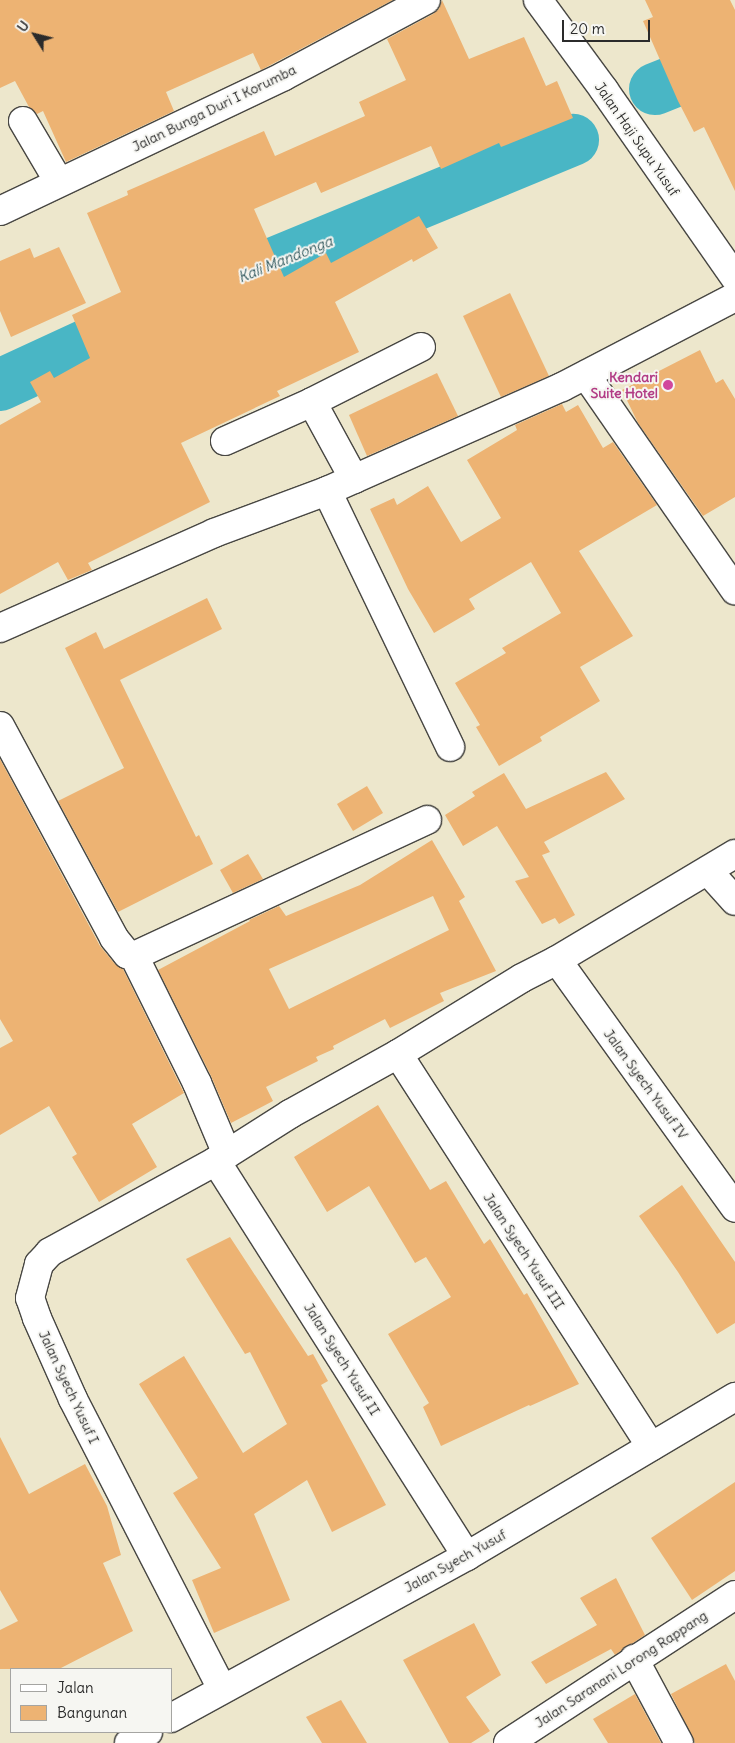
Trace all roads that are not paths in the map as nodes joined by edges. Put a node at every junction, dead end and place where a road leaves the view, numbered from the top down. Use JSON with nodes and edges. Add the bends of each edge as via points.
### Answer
{"nodes":[{"id":1,"x":426,"y":0,"type":"edge"},
{"id":2,"x":538,"y":0,"type":"edge"},
{"id":3,"x":23,"y":121,"type":"dead end"},
{"id":4,"x":59,"y":182,"type":"junction"},
{"id":5,"x":0,"y":211,"type":"edge"},
{"id":6,"x":735,"y":278,"type":"edge"},
{"id":7,"x":735,"y":298,"type":"edge"},
{"id":8,"x":421,"y":347,"type":"dead end"},
{"id":9,"x":586,"y":375,"type":"junction"},
{"id":10,"x":312,"y":402,"type":"junction"},
{"id":11,"x":225,"y":440,"type":"dead end"},
{"id":12,"x":354,"y":479,"type":"junction"},
{"id":13,"x":327,"y":491,"type":"junction"},
{"id":14,"x":735,"y":590,"type":"edge"},
{"id":15,"x":0,"y":628,"type":"edge"},
{"id":16,"x":0,"y":726,"type":"edge"},
{"id":17,"x":450,"y":746,"type":"dead end"},
{"id":18,"x":427,"y":820,"type":"dead end"},
{"id":19,"x":735,"y":854,"type":"edge"},
{"id":20,"x":708,"y":871,"type":"junction"},
{"id":21,"x":735,"y":901,"type":"edge"},
{"id":22,"x":134,"y":956,"type":"junction"},
{"id":23,"x":557,"y":960,"type":"junction"},
{"id":24,"x":398,"y":1054,"type":"junction"},
{"id":25,"x":222,"y":1158,"type":"junction"},
{"id":26,"x":735,"y":1208,"type":"edge"},
{"id":27,"x":735,"y":1396,"type":"edge"},
{"id":28,"x":651,"y":1447,"type":"junction"},
{"id":29,"x":467,"y":1556,"type":"junction"},
{"id":30,"x":735,"y":1595,"type":"edge"},
{"id":31,"x":634,"y":1659,"type":"junction"},
{"id":32,"x":222,"y":1689,"type":"junction"},
{"id":33,"x":172,"y":1717,"type":"edge"},
{"id":34,"x":146,"y":1733,"type":"edge"},
{"id":35,"x":129,"y":1743,"type":"edge"},
{"id":36,"x":508,"y":1743,"type":"edge"},
{"id":37,"x":679,"y":1743,"type":"edge"}],
"edges":[{"from":1,"to":4,"type":"street","name":"Jalan Bunga Duri I Korumba","via":[[284,76]]},
{"from":2,"to":6,"type":"street","name":"Jalan Haji Supu Yusuf"},
{"from":3,"to":4,"type":"street"},
{"from":4,"to":5,"type":"street","name":"Jalan Bunga Duri I Korumba"},
{"from":7,"to":9,"type":"street"},
{"from":8,"to":10,"type":"street"},
{"from":9,"to":12,"type":"street"},
{"from":9,"to":14,"type":"street"},
{"from":10,"to":11,"type":"street"},
{"from":10,"to":12,"type":"street"},
{"from":12,"to":13,"type":"street"},
{"from":13,"to":15,"type":"street","via":[[214,533]]},
{"from":13,"to":17,"type":"street"},
{"from":16,"to":22,"type":"street","via":[[114,938],[127,954]]},
{"from":18,"to":22,"type":"street"},
{"from":19,"to":20,"type":"street","name":"Jalan Syech Yusuf I"},
{"from":20,"to":21,"type":"street"},
{"from":20,"to":23,"type":"street","name":"Jalan Syech Yusuf I"},
{"from":22,"to":25,"type":"street","name":"Jalan Syech Yusuf II","via":[[197,1083]]},
{"from":23,"to":24,"type":"street","name":"Jalan Syech Yusuf I"},
{"from":23,"to":26,"type":"street","name":"Jalan Syech Yusuf IV"},
{"from":24,"to":25,"type":"street","name":"Jalan Syech Yusuf I","via":[[290,1114]]},
{"from":24,"to":28,"type":"street","name":"Jalan Syech Yusuf III"},
{"from":25,"to":29,"type":"street","name":"Jalan Syech Yusuf II"},
{"from":25,"to":32,"type":"street","name":"Jalan Syech Yusuf I","via":[[50,1252],[39,1264],[30,1298],[73,1399]]},
{"from":27,"to":28,"type":"street","name":"Jalan Syech Yusuf"},
{"from":28,"to":29,"type":"street","name":"Jalan Syech Yusuf"},
{"from":29,"to":32,"type":"street","name":"Jalan Syech Yusuf"},
{"from":30,"to":31,"type":"street","name":"Jalan Saranani Lorong Rappang"},
{"from":31,"to":36,"type":"street","name":"Jalan Saranani Lorong Rappang"},
{"from":31,"to":37,"type":"street"},
{"from":32,"to":33,"type":"street","name":"Jalan Syech Yusuf"},
{"from":34,"to":35,"type":"street"}]}
